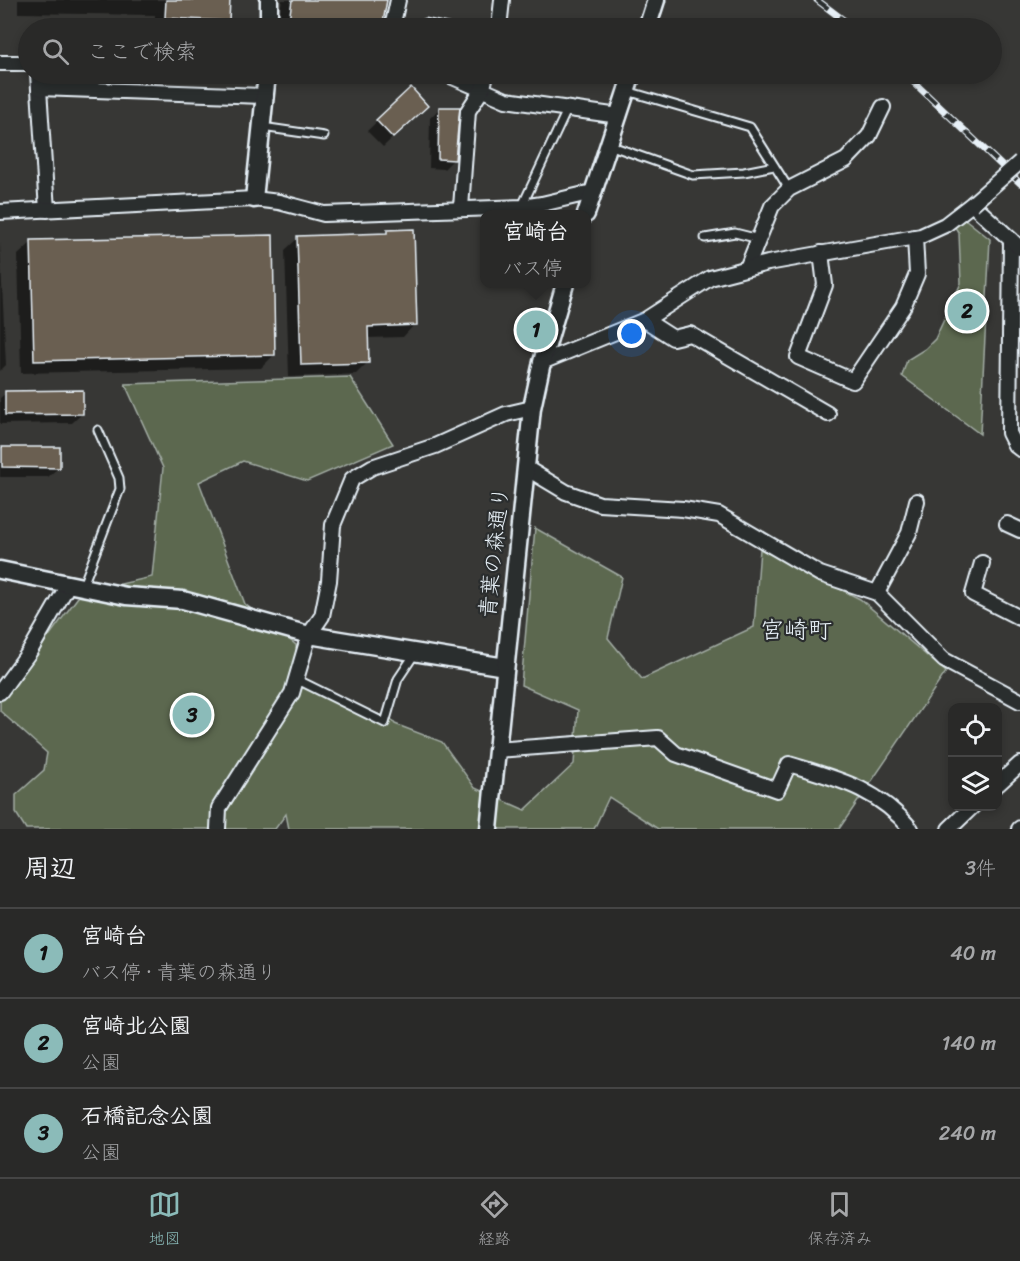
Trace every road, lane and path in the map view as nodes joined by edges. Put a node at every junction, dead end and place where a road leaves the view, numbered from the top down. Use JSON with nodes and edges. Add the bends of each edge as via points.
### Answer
{"nodes":[{"id":1,"x":270,"y":0,"type":"edge"},
{"id":2,"x":398,"y":0,"type":"edge"},
{"id":3,"x":502,"y":0,"type":"edge"},
{"id":4,"x":656,"y":0,"type":"edge"},
{"id":5,"x":269,"y":18,"type":"edge"},
{"id":6,"x":394,"y":18,"type":"edge"},
{"id":7,"x":500,"y":18,"type":"edge"},
{"id":8,"x":650,"y":18,"type":"edge"},
{"id":9,"x":0,"y":63,"type":"edge"},
{"id":10,"x":18,"y":63,"type":"edge"},
{"id":11,"x":39,"y":84,"type":"edge"},
{"id":12,"x":267,"y":84,"type":"edge"},
{"id":13,"x":472,"y":84,"type":"edge"},
{"id":14,"x":484,"y":84,"type":"edge"},
{"id":15,"x":629,"y":84,"type":"edge"},
{"id":16,"x":39,"y":88,"type":"junction"},
{"id":17,"x":483,"y":88,"type":"junction"},
{"id":18,"x":627,"y":90,"type":"junction"},
{"id":19,"x":266,"y":96,"type":"junction"},
{"id":20,"x":883,"y":107,"type":"dead end"},
{"id":21,"x":567,"y":110,"type":"junction"},
{"id":22,"x":619,"y":116,"type":"junction"},
{"id":23,"x":262,"y":127,"type":"junction"},
{"id":24,"x":324,"y":136,"type":"dead end"},
{"id":25,"x":609,"y":145,"type":"junction"},
{"id":26,"x":1020,"y":162,"type":"edge"},
{"id":27,"x":774,"y":165,"type":"junction"},
{"id":28,"x":789,"y":189,"type":"junction"},
{"id":29,"x":593,"y":192,"type":"junction"},
{"id":30,"x":254,"y":200,"type":"junction"},
{"id":31,"x":972,"y":204,"type":"junction"},
{"id":32,"x":522,"y":207,"type":"junction"},
{"id":33,"x":461,"y":208,"type":"junction"},
{"id":34,"x":47,"y":210,"type":"junction"},
{"id":35,"x":587,"y":210,"type":"edge"},
{"id":36,"x":0,"y":212,"type":"edge"},
{"id":37,"x":915,"y":237,"type":"junction"},
{"id":38,"x":705,"y":238,"type":"dead end"},
{"id":39,"x":759,"y":239,"type":"junction"},
{"id":40,"x":1015,"y":244,"type":"edge"},
{"id":41,"x":822,"y":253,"type":"junction"},
{"id":42,"x":747,"y":268,"type":"junction"},
{"id":43,"x":564,"y":288,"type":"edge"},
{"id":44,"x":645,"y":320,"type":"junction"},
{"id":45,"x":542,"y":362,"type":"junction"},
{"id":46,"x":532,"y":408,"type":"junction"},
{"id":47,"x":828,"y":414,"type":"dead end"},
{"id":48,"x":98,"y":430,"type":"dead end"},
{"id":49,"x":1020,"y":449,"type":"edge"},
{"id":50,"x":526,"y":468,"type":"junction"},
{"id":51,"x":917,"y":501,"type":"dead end"},
{"id":52,"x":1007,"y":524,"type":"dead end"},
{"id":53,"x":1020,"y":530,"type":"edge"},
{"id":54,"x":981,"y":563,"type":"dead end"},
{"id":55,"x":0,"y":570,"type":"edge"},
{"id":56,"x":75,"y":586,"type":"junction"},
{"id":57,"x":877,"y":593,"type":"junction"},
{"id":58,"x":1020,"y":618,"type":"edge"},
{"id":59,"x":309,"y":635,"type":"junction"},
{"id":60,"x":417,"y":652,"type":"junction"},
{"id":61,"x":505,"y":666,"type":"junction"},
{"id":62,"x":296,"y":679,"type":"junction"},
{"id":63,"x":0,"y":692,"type":"edge"},
{"id":64,"x":1020,"y":701,"type":"edge"},
{"id":65,"x":496,"y":750,"type":"junction"},
{"id":66,"x":1020,"y":764,"type":"edge"},
{"id":67,"x":1002,"y":780,"type":"edge"},
{"id":68,"x":969,"y":811,"type":"edge"},
{"id":69,"x":219,"y":829,"type":"edge"},
{"id":70,"x":489,"y":829,"type":"edge"},
{"id":71,"x":911,"y":829,"type":"edge"},
{"id":72,"x":949,"y":829,"type":"edge"}],
"edges":[{"from":1,"to":5,"type":"street"},
{"from":2,"to":6,"type":"street"},
{"from":3,"to":7,"type":"street"},
{"from":4,"to":8,"type":"street"},
{"from":9,"to":10,"type":"street"},
{"from":11,"to":16,"type":"street"},
{"from":12,"to":19,"type":"street"},
{"from":13,"to":17,"type":"street"},
{"from":14,"to":17,"type":"street"},
{"from":15,"to":18,"type":"street"},
{"from":16,"to":19,"type":"street"},
{"from":16,"to":34,"type":"street"},
{"from":17,"to":21,"type":"street","via":[[506,100]]},
{"from":17,"to":33,"type":"street","via":[[468,111]]},
{"from":18,"to":22,"type":"street"},
{"from":18,"to":27,"type":"lane","via":[[750,127]]},
{"from":19,"to":23,"type":"street"},
{"from":20,"to":28,"type":"street","via":[[869,136],[846,160]]},
{"from":21,"to":22,"type":"street"},
{"from":21,"to":32,"type":"lane"},
{"from":22,"to":25,"type":"street"},
{"from":23,"to":24,"type":"lane"},
{"from":23,"to":30,"type":"street"},
{"from":25,"to":27,"type":"lane","via":[[693,175],[744,172]]},
{"from":25,"to":29,"type":"street"},
{"from":26,"to":31,"type":"street","bridge":true},
{"from":27,"to":28,"type":"lane"},
{"from":28,"to":39,"type":"street","via":[[772,206]]},
{"from":29,"to":32,"type":"street"},
{"from":29,"to":35,"type":"street"},
{"from":30,"to":33,"type":"street","via":[[324,213]]},
{"from":30,"to":34,"type":"street"},
{"from":31,"to":37,"type":"street","via":[[945,225]]},
{"from":31,"to":40,"type":"street"},
{"from":32,"to":33,"type":"street"},
{"from":34,"to":36,"type":"street"},
{"from":37,"to":41,"type":"street"},
{"from":37,"to":41,"type":"street","via":[[917,274],[903,307],[853,381],[798,357],[825,285]]},
{"from":38,"to":39,"type":"lane","via":[[735,233]]},
{"from":39,"to":42,"type":"street"},
{"from":40,"to":49,"type":"street","via":[[1009,433]]},
{"from":41,"to":42,"type":"street"},
{"from":42,"to":44,"type":"street","via":[[710,278]]},
{"from":43,"to":45,"type":"street","name":"青葉の森通り"},
{"from":44,"to":45,"type":"street"},
{"from":44,"to":47,"type":"street","via":[[673,338],[690,334]]},
{"from":45,"to":46,"type":"street","name":"青葉の森通り"},
{"from":46,"to":50,"type":"street","name":"青葉の森通り"},
{"from":46,"to":59,"type":"street","via":[[506,414],[435,446],[372,467],[352,479],[333,525],[322,616]]},
{"from":48,"to":56,"type":"lane","via":[[119,477],[120,489]]},
{"from":50,"to":57,"type":"street","via":[[566,492],[600,504],[683,508],[719,515],[820,574]]},
{"from":50,"to":61,"type":"street","name":"青葉の森通り"},
{"from":51,"to":57,"type":"street","via":[[909,533]]},
{"from":52,"to":53,"type":"street"},
{"from":54,"to":58,"type":"street","via":[[973,594]]},
{"from":55,"to":56,"type":"street"},
{"from":56,"to":59,"type":"street","via":[[126,596],[183,600]]},
{"from":56,"to":63,"type":"street"},
{"from":57,"to":64,"type":"street","via":[[944,660]]},
{"from":59,"to":60,"type":"street"},
{"from":59,"to":62,"type":"street"},
{"from":60,"to":61,"type":"street"},
{"from":60,"to":62,"type":"lane","via":[[398,679],[385,723]]},
{"from":61,"to":65,"type":"street","name":"青葉の森通り"},
{"from":62,"to":69,"type":"street","via":[[292,693],[219,808]]},
{"from":65,"to":70,"type":"street","name":"青葉の森通り"},
{"from":65,"to":71,"type":"street","via":[[658,738],[676,754],[777,790],[789,764],[851,783],[894,808]]},
{"from":66,"to":67,"type":"street"},
{"from":68,"to":72,"type":"street"}]}
